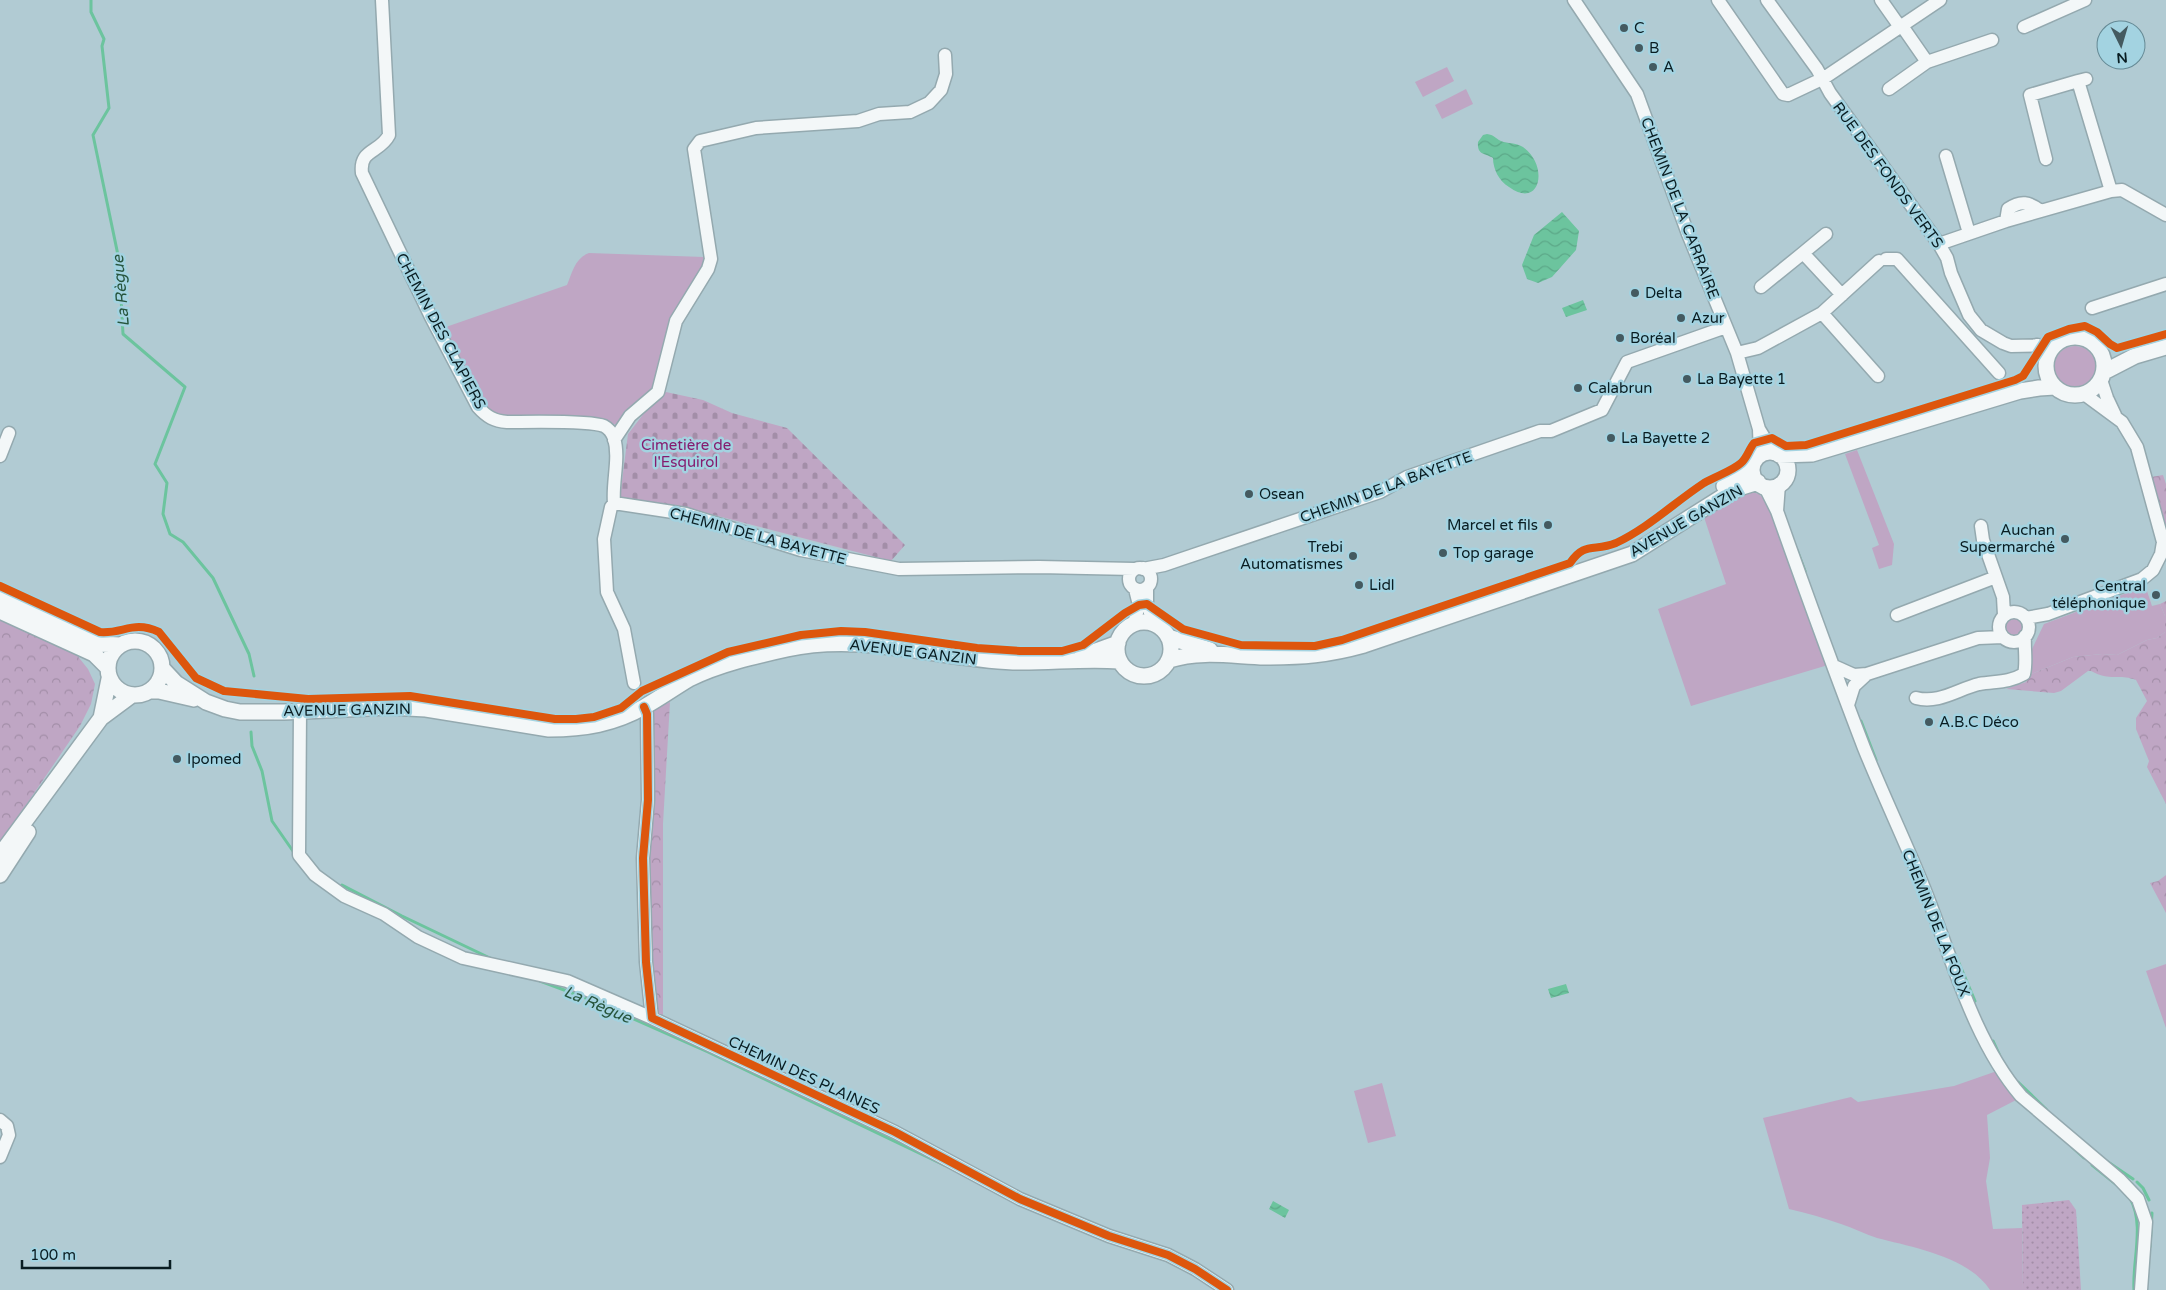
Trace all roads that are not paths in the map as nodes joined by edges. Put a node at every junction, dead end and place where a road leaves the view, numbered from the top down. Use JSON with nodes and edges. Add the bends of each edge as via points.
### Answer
{"nodes":[{"id":1,"x":382,"y":0,"type":"edge"},
{"id":2,"x":1574,"y":0,"type":"edge"},
{"id":3,"x":1718,"y":0,"type":"edge"},
{"id":4,"x":1767,"y":0,"type":"edge"},
{"id":5,"x":1881,"y":0,"type":"edge"},
{"id":6,"x":1940,"y":0,"type":"edge"},
{"id":7,"x":2085,"y":0,"type":"edge"},
{"id":8,"x":2024,"y":26,"type":"dead end"},
{"id":9,"x":1901,"y":27,"type":"junction"},
{"id":10,"x":1992,"y":40,"type":"dead end"},
{"id":11,"x":945,"y":55,"type":"dead end"},
{"id":12,"x":1927,"y":62,"type":"junction"},
{"id":13,"x":1822,"y":79,"type":"junction"},
{"id":14,"x":1889,"y":89,"type":"dead end"},
{"id":15,"x":1946,"y":156,"type":"dead end"},
{"id":16,"x":2046,"y":159,"type":"dead end"},
{"id":17,"x":2111,"y":191,"type":"junction"},
{"id":18,"x":2166,"y":215,"type":"edge"},
{"id":19,"x":1969,"y":233,"type":"junction"},
{"id":20,"x":1826,"y":234,"type":"dead end"},
{"id":21,"x":1939,"y":244,"type":"junction"},
{"id":22,"x":1803,"y":253,"type":"junction"},
{"id":23,"x":2166,"y":284,"type":"edge"},
{"id":24,"x":1761,"y":287,"type":"dead end"},
{"id":25,"x":1842,"y":295,"type":"junction"},
{"id":26,"x":2092,"y":308,"type":"dead end"},
{"id":27,"x":1822,"y":313,"type":"junction"},
{"id":28,"x":1726,"y":327,"type":"junction"},
{"id":29,"x":1981,"y":330,"type":"junction"},
{"id":30,"x":1969,"y":340,"type":"junction"},
{"id":31,"x":2056,"y":345,"type":"junction"},
{"id":32,"x":2038,"y":346,"type":"junction"},
{"id":33,"x":2166,"y":347,"type":"edge"},
{"id":34,"x":2100,"y":352,"type":"junction"},
{"id":35,"x":1737,"y":353,"type":"junction"},
{"id":36,"x":2135,"y":356,"type":"junction"},
{"id":37,"x":2046,"y":364,"type":"junction"},
{"id":38,"x":1999,"y":373,"type":"dead end"},
{"id":39,"x":1878,"y":376,"type":"dead end"},
{"id":40,"x":2102,"y":376,"type":"junction"},
{"id":41,"x":2055,"y":388,"type":"junction"},
{"id":42,"x":2020,"y":391,"type":"junction"},
{"id":43,"x":2084,"y":394,"type":"junction"},
{"id":44,"x":2116,"y":417,"type":"junction"},
{"id":45,"x":9,"y":434,"type":"dead end"},
{"id":46,"x":614,"y":440,"type":"junction"},
{"id":47,"x":1771,"y":454,"type":"junction"},
{"id":48,"x":1812,"y":454,"type":"junction"},
{"id":49,"x":0,"y":456,"type":"edge"},
{"id":50,"x":1787,"y":471,"type":"junction"},
{"id":51,"x":1763,"y":480,"type":"junction"},
{"id":52,"x":614,"y":504,"type":"junction"},
{"id":53,"x":1981,"y":526,"type":"dead end"},
{"id":54,"x":1996,"y":577,"type":"junction"},
{"id":55,"x":1140,"y":578,"type":"junction"},
{"id":56,"x":0,"y":598,"type":"edge"},
{"id":57,"x":0,"y":611,"type":"edge"},
{"id":58,"x":1897,"y":615,"type":"dead end"},
{"id":59,"x":1134,"y":624,"type":"junction"},
{"id":60,"x":1154,"y":624,"type":"junction"},
{"id":61,"x":2014,"y":626,"type":"junction"},
{"id":62,"x":1168,"y":637,"type":"junction"},
{"id":63,"x":1118,"y":643,"type":"junction"},
{"id":64,"x":120,"y":645,"type":"junction"},
{"id":65,"x":1218,"y":653,"type":"junction"},
{"id":66,"x":1071,"y":660,"type":"junction"},
{"id":67,"x":1169,"y":660,"type":"junction"},
{"id":68,"x":1119,"y":661,"type":"junction"},
{"id":69,"x":162,"y":668,"type":"junction"},
{"id":70,"x":1836,"y":672,"type":"junction"},
{"id":71,"x":108,"y":673,"type":"junction"},
{"id":72,"x":1867,"y":674,"type":"junction"},
{"id":73,"x":634,"y":683,"type":"dead end"},
{"id":74,"x":1856,"y":684,"type":"junction"},
{"id":75,"x":149,"y":691,"type":"junction"},
{"id":76,"x":132,"y":695,"type":"junction"},
{"id":77,"x":1916,"y":698,"type":"dead end"},
{"id":78,"x":1846,"y":700,"type":"junction"},
{"id":79,"x":206,"y":702,"type":"junction"},
{"id":80,"x":644,"y":707,"type":"junction"},
{"id":81,"x":300,"y":711,"type":"junction"},
{"id":82,"x":101,"y":718,"type":"junction"},
{"id":83,"x":46,"y":794,"type":"junction"},
{"id":84,"x":0,"y":855,"type":"edge"},
{"id":85,"x":0,"y":875,"type":"edge"},
{"id":86,"x":652,"y":1018,"type":"junction"},
{"id":87,"x":0,"y":1120,"type":"edge"},
{"id":88,"x":0,"y":1157,"type":"edge"},
{"id":89,"x":1227,"y":1290,"type":"edge"},
{"id":90,"x":2141,"y":1290,"type":"edge"}],
"edges":[{"from":1,"to":46,"type":"street","name":"CHEMIN DES CLAPIERS","via":[[390,128],[386,140],[363,158],[362,173],[478,407],[496,421],[603,426],[612,432]]},
{"from":2,"to":28,"type":"street","name":"CHEMIN DE LA CARRAIRE","via":[[1637,94]]},
{"from":3,"to":13,"type":"street","via":[[1783,94],[1788,95]]},
{"from":4,"to":13,"type":"street","name":"RUE DES FONDS VERTS"},
{"from":5,"to":9,"type":"street"},
{"from":6,"to":9,"type":"street"},
{"from":7,"to":8,"type":"street"},
{"from":9,"to":12,"type":"street"},
{"from":9,"to":13,"type":"street"},
{"from":10,"to":12,"type":"street"},
{"from":11,"to":46,"type":"street","via":[[946,74],[941,90],[929,103],[910,112],[879,114],[858,121],[756,128],[700,141],[694,149],[711,260],[676,321],[658,392],[630,416]]},
{"from":12,"to":14,"type":"street"},
{"from":13,"to":21,"type":"street","name":"RUE DES FONDS VERTS"},
{"from":15,"to":19,"type":"street"},
{"from":16,"to":17,"type":"street","via":[[2030,95],[2082,80]]},
{"from":17,"to":18,"type":"street","via":[[2122,190]]},
{"from":17,"to":19,"type":"street","via":[[2041,211],[2030,203],[2017,202],[2008,208],[2006,221]]},
{"from":19,"to":21,"type":"street"},
{"from":20,"to":22,"type":"street"},
{"from":21,"to":29,"type":"street","name":"RUE DES FONDS VERTS","via":[[1969,315]]},
{"from":22,"to":24,"type":"street"},
{"from":22,"to":25,"type":"street"},
{"from":23,"to":26,"type":"street"},
{"from":25,"to":27,"type":"street"},
{"from":25,"to":30,"type":"street","via":[[1882,260],[1897,259]]},
{"from":27,"to":35,"type":"street","via":[[1758,348]]},
{"from":27,"to":39,"type":"street"},
{"from":28,"to":35,"type":"street","name":"CHEMIN DE LA CARRAIRE"},
{"from":28,"to":55,"type":"street","name":"CHEMIN DE LA BAYETTE","via":[[1627,362],[1602,410],[1551,431],[1540,431],[1407,477],[1380,492],[1164,565]]},
{"from":29,"to":30,"type":"street"},
{"from":29,"to":32,"type":"street","name":"RUE DES FONDS VERTS","via":[[2011,346]]},
{"from":30,"to":38,"type":"street"},
{"from":31,"to":32,"type":"street","name":"RUE DES FONDS VERTS"},
{"from":31,"to":34,"type":"main road","via":[[2071,337],[2079,338],[2095,345]]},
{"from":31,"to":37,"type":"main road"},
{"from":32,"to":37,"type":"street"},
{"from":33,"to":36,"type":"main road"},
{"from":34,"to":36,"type":"main road"},
{"from":34,"to":40,"type":"main road","via":[[2104,365]]},
{"from":35,"to":47,"type":"street","name":"CHEMIN DE LA CARRAIRE"},
{"from":36,"to":40,"type":"main road"},
{"from":37,"to":41,"type":"main road","via":[[2050,382]]},
{"from":37,"to":42,"type":"main road","via":[[2035,380]]},
{"from":40,"to":43,"type":"main road","via":[[2096,386]]},
{"from":40,"to":44,"type":"street"},
{"from":41,"to":42,"type":"main road"},
{"from":41,"to":43,"type":"main road","via":[[2064,393]]},
{"from":42,"to":48,"type":"main road"},
{"from":43,"to":44,"type":"street"},
{"from":44,"to":61,"type":"street","via":[[2137,447],[2160,527],[2161,554],[2153,570],[2142,579]]},
{"from":45,"to":49,"type":"street"},
{"from":46,"to":52,"type":"street"},
{"from":47,"to":48,"type":"main road"},
{"from":47,"to":50,"type":"main road","via":[[1787,465]]},
{"from":47,"to":51,"type":"main road","via":[[1754,461]]},
{"from":48,"to":50,"type":"main road"},
{"from":50,"to":51,"type":"main road","via":[[1785,479]]},
{"from":51,"to":65,"type":"main road","name":"AVENUE GANZIN","via":[[1633,545],[1557,578],[1342,651],[1294,657]]},
{"from":51,"to":70,"type":"street","name":"CHEMIN DE LA FOUX"},
{"from":52,"to":55,"type":"street","name":"CHEMIN DE LA BAYETTE","via":[[686,514],[801,550],[899,569],[1112,567]]},
{"from":52,"to":73,"type":"street","via":[[604,539],[607,592],[624,629]]},
{"from":53,"to":54,"type":"street"},
{"from":54,"to":58,"type":"street"},
{"from":54,"to":61,"type":"street"},
{"from":55,"to":59,"type":"street","via":[[1139,605]]},
{"from":55,"to":60,"type":"street"},
{"from":56,"to":64,"type":"main road","via":[[99,644]]},
{"from":57,"to":71,"type":"main road","via":[[94,654]]},
{"from":59,"to":60,"type":"main road"},
{"from":59,"to":63,"type":"main road","via":[[1127,628]]},
{"from":60,"to":62,"type":"main road"},
{"from":61,"to":72,"type":"street"},
{"from":61,"to":77,"type":"street","via":[[2024,654],[2024,674],[2012,681],[1980,684],[1939,698]]},
{"from":62,"to":65,"type":"main road","name":"AVENUE GANZIN"},
{"from":62,"to":67,"type":"main road","via":[[1171,645]]},
{"from":63,"to":66,"type":"main road","name":"AVENUE GANZIN"},
{"from":63,"to":68,"type":"main road"},
{"from":64,"to":69,"type":"main road","via":[[135,641],[150,646],[160,659]]},
{"from":64,"to":71,"type":"main road","via":[[109,658]]},
{"from":65,"to":67,"type":"main road","name":"AVENUE GANZIN"},
{"from":66,"to":68,"type":"main road","name":"AVENUE GANZIN"},
{"from":66,"to":80,"type":"main road","name":"AVENUE GANZIN","via":[[1013,662],[877,645],[819,644],[767,653],[726,665],[691,679]]},
{"from":67,"to":68,"type":"main road","via":[[1158,673],[1146,677],[1131,674]]},
{"from":69,"to":75,"type":"main road","via":[[156,685]]},
{"from":69,"to":79,"type":"main road","name":"AVENUE GANZIN","via":[[176,683]]},
{"from":70,"to":72,"type":"street"},
{"from":70,"to":74,"type":"street","via":[[1843,681]]},
{"from":70,"to":78,"type":"street","name":"CHEMIN DE LA FOUX"},
{"from":71,"to":76,"type":"main road","via":[[118,690]]},
{"from":71,"to":82,"type":"main road"},
{"from":72,"to":74,"type":"street"},
{"from":74,"to":78,"type":"street"},
{"from":75,"to":76,"type":"main road"},
{"from":75,"to":79,"type":"main road","name":"AVENUE GANZIN"},
{"from":76,"to":82,"type":"main road"},
{"from":78,"to":90,"type":"street","name":"CHEMIN DE LA FOUX","via":[[1924,888],[1964,995],[1996,1061],[2021,1096],[2138,1199],[2146,1222]]},
{"from":79,"to":81,"type":"main road","name":"AVENUE GANZIN","via":[[240,712]]},
{"from":80,"to":81,"type":"main road","name":"AVENUE GANZIN","via":[[608,723],[569,729],[549,729],[417,709]]},
{"from":80,"to":86,"type":"street","via":[[648,800],[643,852],[646,962]]},
{"from":81,"to":86,"type":"street","name":"CHEMIN DES PLAINES","via":[[299,855],[315,875],[344,896],[464,958],[567,981]]},
{"from":82,"to":83,"type":"main road"},
{"from":83,"to":84,"type":"main road"},
{"from":83,"to":85,"type":"main road","via":[[29,831]]},
{"from":86,"to":89,"type":"street","name":"CHEMIN DES PLAINES","via":[[895,1132],[1020,1199],[1109,1236],[1168,1255]]},
{"from":87,"to":88,"type":"street","via":[[7,1126],[9,1135]]}]}
